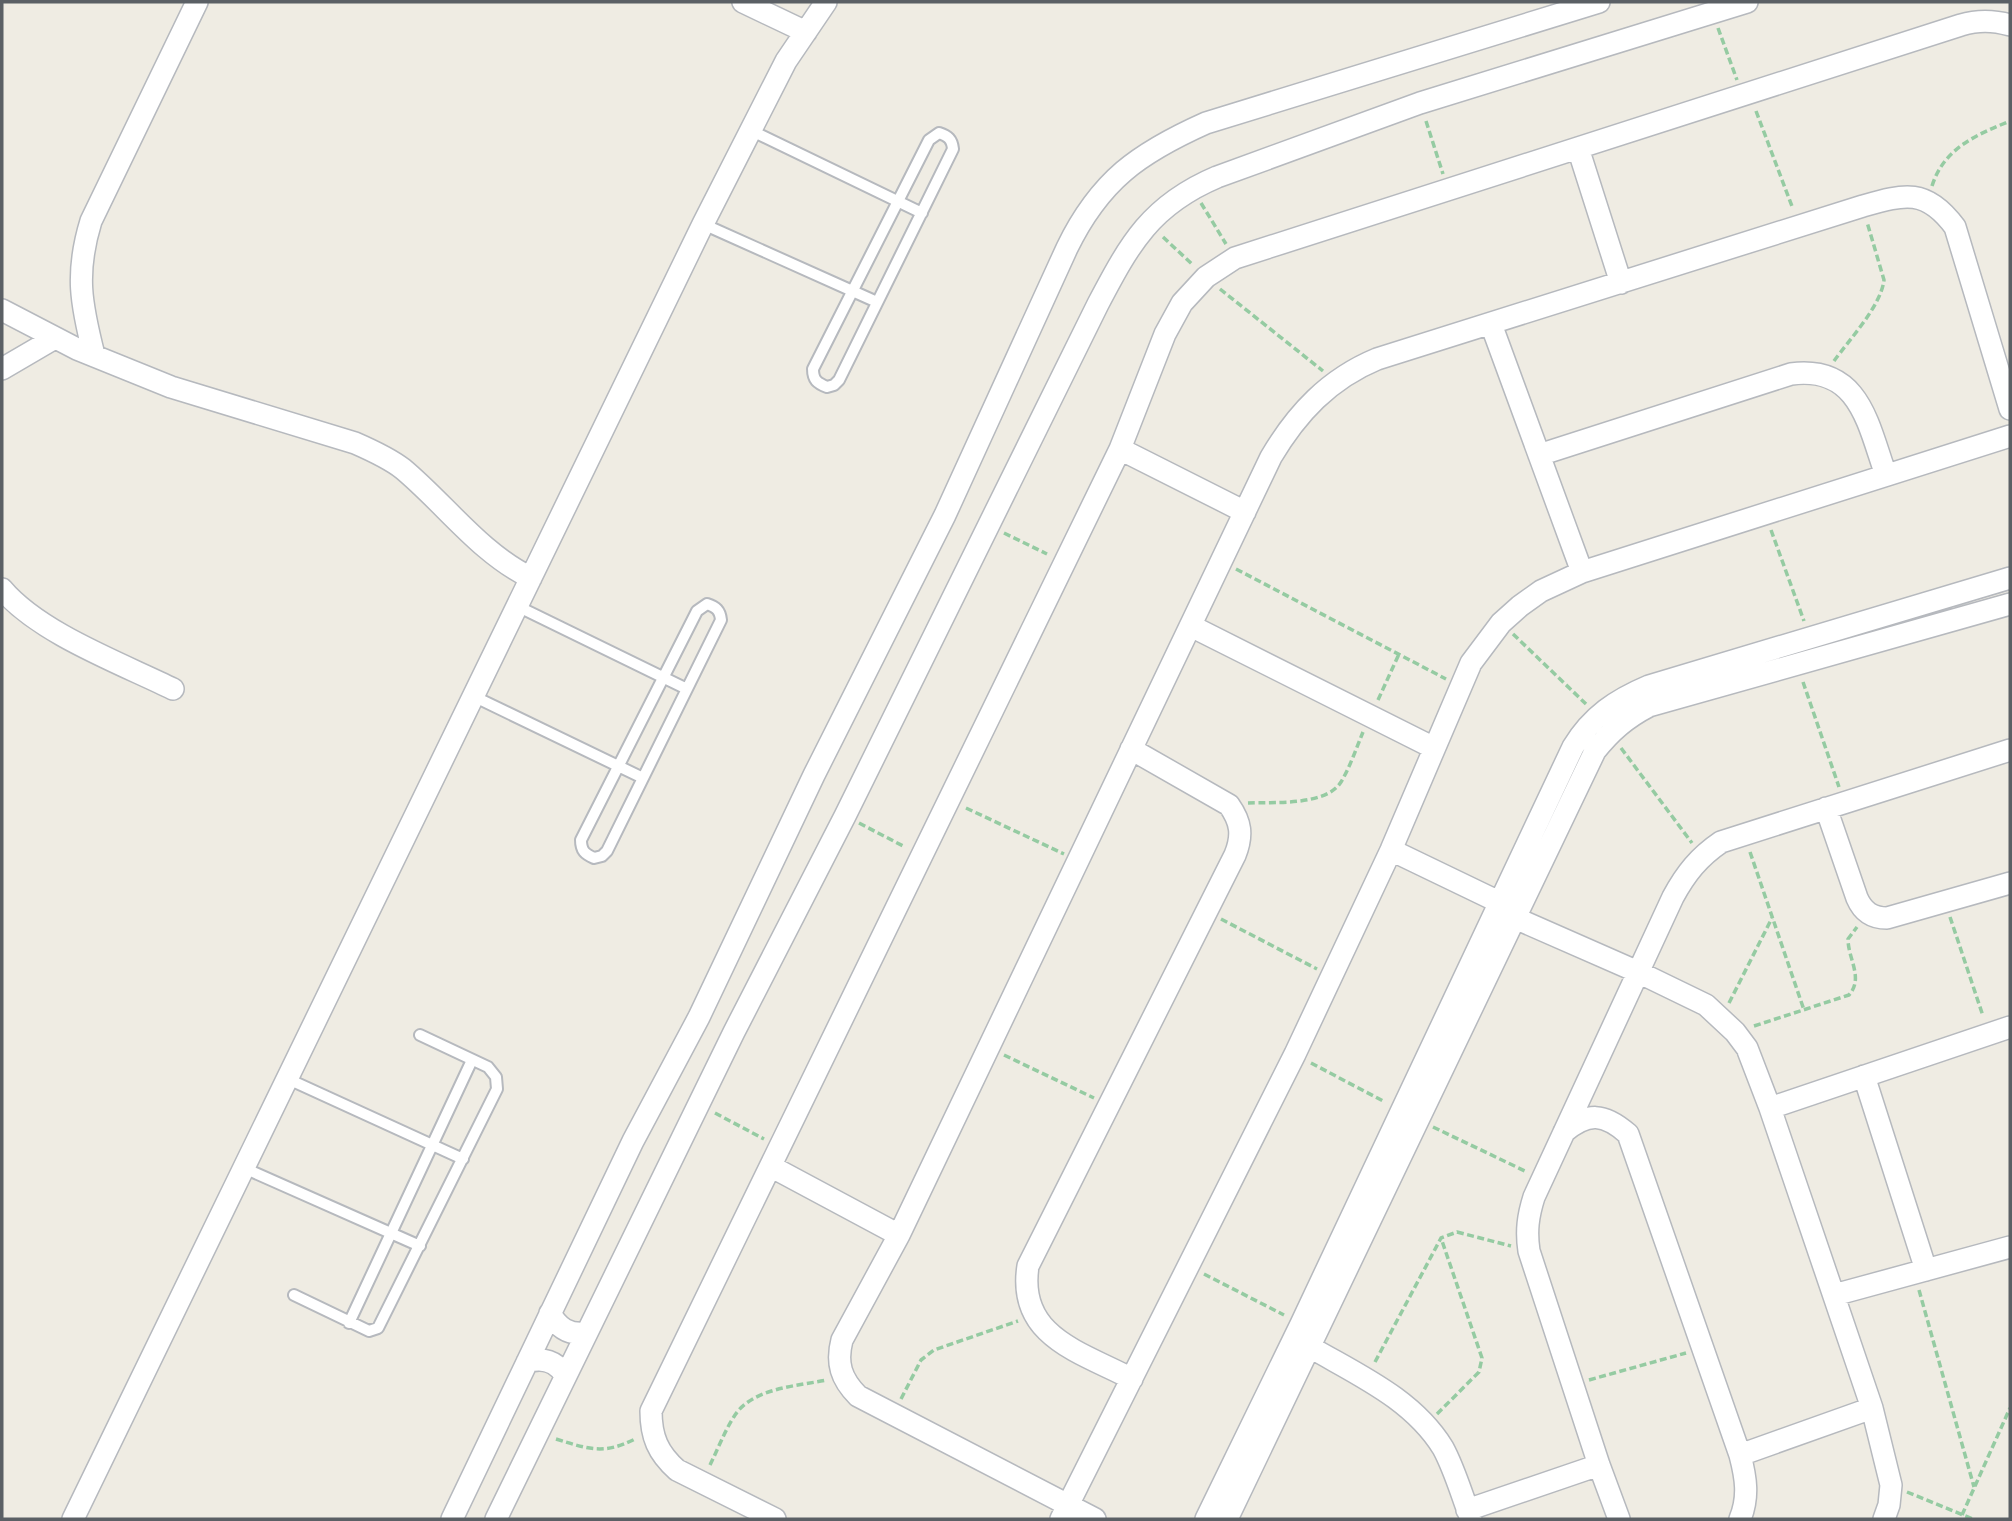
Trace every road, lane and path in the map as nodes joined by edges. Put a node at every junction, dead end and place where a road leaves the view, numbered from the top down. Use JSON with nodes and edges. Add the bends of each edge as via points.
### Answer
{"nodes":[{"id":1,"x":197,"y":2,"type":"edge"},
{"id":2,"x":743,"y":2,"type":"edge"},
{"id":3,"x":826,"y":2,"type":"edge"},
{"id":4,"x":1599,"y":2,"type":"edge"},
{"id":5,"x":1747,"y":2,"type":"edge"},
{"id":6,"x":1712,"y":12,"type":"junction"},
{"id":7,"x":2010,"y":25,"type":"edge"},
{"id":8,"x":806,"y":32,"type":"junction"},
{"id":9,"x":1746,"y":94,"type":"junction"},
{"id":10,"x":1420,"y":103,"type":"junction"},
{"id":11,"x":2010,"y":121,"type":"edge"},
{"id":12,"x":752,"y":131,"type":"junction"},
{"id":13,"x":1578,"y":148,"type":"junction"},
{"id":14,"x":1192,"y":188,"type":"junction"},
{"id":15,"x":1448,"y":189,"type":"junction"},
{"id":16,"x":898,"y":201,"type":"junction"},
{"id":17,"x":1928,"y":201,"type":"junction"},
{"id":18,"x":1863,"y":206,"type":"junction"},
{"id":19,"x":922,"y":213,"type":"junction"},
{"id":20,"x":1147,"y":223,"type":"junction"},
{"id":21,"x":703,"y":224,"type":"junction"},
{"id":22,"x":1800,"y":227,"type":"junction"},
{"id":23,"x":1235,"y":258,"type":"junction"},
{"id":24,"x":1206,"y":277,"type":"junction"},
{"id":25,"x":1621,"y":283,"type":"junction"},
{"id":26,"x":852,"y":291,"type":"junction"},
{"id":27,"x":877,"y":302,"type":"junction"},
{"id":28,"x":2,"y":310,"type":"edge"},
{"id":29,"x":1491,"y":324,"type":"junction"},
{"id":30,"x":55,"y":338,"type":"junction"},
{"id":31,"x":93,"y":355,"type":"junction"},
{"id":32,"x":2,"y":369,"type":"edge"},
{"id":33,"x":1825,"y":374,"type":"junction"},
{"id":34,"x":1336,"y":381,"type":"junction"},
{"id":35,"x":2010,"y":409,"type":"edge"},
{"id":36,"x":2010,"y":436,"type":"edge"},
{"id":37,"x":1120,"y":449,"type":"junction"},
{"id":38,"x":1539,"y":455,"type":"junction"},
{"id":39,"x":1886,"y":475,"type":"junction"},
{"id":40,"x":1245,"y":512,"type":"junction"},
{"id":41,"x":1765,"y":514,"type":"junction"},
{"id":42,"x":990,"y":525,"type":"junction"},
{"id":43,"x":1222,"y":561,"type":"junction"},
{"id":44,"x":1065,"y":563,"type":"junction"},
{"id":45,"x":1582,"y":572,"type":"junction"},
{"id":46,"x":531,"y":578,"type":"junction"},
{"id":47,"x":2010,"y":578,"type":"edge"},
{"id":48,"x":2,"y":589,"type":"edge"},
{"id":49,"x":2010,"y":604,"type":"edge"},
{"id":50,"x":517,"y":606,"type":"junction"},
{"id":51,"x":1501,"y":622,"type":"junction"},
{"id":52,"x":1191,"y":626,"type":"junction"},
{"id":53,"x":1809,"y":637,"type":"junction"},
{"id":54,"x":1399,"y":654,"type":"junction"},
{"id":55,"x":1797,"y":665,"type":"junction"},
{"id":56,"x":663,"y":677,"type":"junction"},
{"id":57,"x":1460,"y":686,"type":"junction"},
{"id":58,"x":173,"y":689,"type":"dead end"},
{"id":59,"x":687,"y":689,"type":"junction"},
{"id":60,"x":473,"y":696,"type":"junction"},
{"id":61,"x":1370,"y":716,"type":"junction"},
{"id":62,"x":1604,"y":724,"type":"junction"},
{"id":63,"x":1434,"y":748,"type":"junction"},
{"id":64,"x":1132,"y":749,"type":"junction"},
{"id":65,"x":2010,"y":750,"type":"edge"},
{"id":66,"x":618,"y":766,"type":"junction"},
{"id":67,"x":643,"y":778,"type":"junction"},
{"id":68,"x":950,"y":800,"type":"junction"},
{"id":69,"x":1229,"y":805,"type":"junction"},
{"id":70,"x":1835,"y":805,"type":"junction"},
{"id":71,"x":845,"y":816,"type":"junction"},
{"id":72,"x":1743,"y":833,"type":"junction"},
{"id":73,"x":1391,"y":850,"type":"junction"},
{"id":74,"x":923,"y":855,"type":"junction"},
{"id":75,"x":1702,"y":855,"type":"junction"},
{"id":76,"x":1078,"y":860,"type":"junction"},
{"id":77,"x":2010,"y":883,"type":"edge"},
{"id":78,"x":1945,"y":901,"type":"junction"},
{"id":79,"x":1508,"y":910,"type":"junction"},
{"id":80,"x":1207,"y":912,"type":"junction"},
{"id":81,"x":1872,"y":916,"type":"junction"},
{"id":82,"x":1772,"y":918,"type":"junction"},
{"id":83,"x":1638,"y":972,"type":"junction"},
{"id":84,"x":1331,"y":976,"type":"junction"},
{"id":85,"x":1804,"y":1011,"type":"junction"},
{"id":86,"x":1728,"y":1025,"type":"junction"},
{"id":87,"x":2010,"y":1027,"type":"edge"},
{"id":88,"x":1989,"y":1034,"type":"junction"},
{"id":89,"x":420,"y":1035,"type":"dead end"},
{"id":90,"x":988,"y":1047,"type":"junction"},
{"id":91,"x":1295,"y":1054,"type":"junction"},
{"id":92,"x":472,"y":1060,"type":"junction"},
{"id":93,"x":1864,"y":1076,"type":"junction"},
{"id":94,"x":288,"y":1079,"type":"junction"},
{"id":95,"x":699,"y":1104,"type":"junction"},
{"id":96,"x":1109,"y":1105,"type":"junction"},
{"id":97,"x":1770,"y":1108,"type":"junction"},
{"id":98,"x":1410,"y":1115,"type":"junction"},
{"id":99,"x":1564,"y":1132,"type":"junction"},
{"id":100,"x":432,"y":1145,"type":"junction"},
{"id":101,"x":776,"y":1157,"type":"junction"},
{"id":102,"x":463,"y":1159,"type":"junction"},
{"id":103,"x":244,"y":1168,"type":"junction"},
{"id":104,"x":1542,"y":1180,"type":"junction"},
{"id":105,"x":391,"y":1233,"type":"junction"},
{"id":106,"x":899,"y":1235,"type":"junction"},
{"id":107,"x":1441,"y":1238,"type":"junction"},
{"id":108,"x":419,"y":1246,"type":"junction"},
{"id":109,"x":2010,"y":1247,"type":"edge"},
{"id":110,"x":1530,"y":1251,"type":"junction"},
{"id":111,"x":1189,"y":1266,"type":"junction"},
{"id":112,"x":1920,"y":1271,"type":"junction"},
{"id":113,"x":294,"y":1295,"type":"dead end"},
{"id":114,"x":1834,"y":1295,"type":"junction"},
{"id":115,"x":550,"y":1313,"type":"junction"},
{"id":116,"x":1033,"y":1315,"type":"junction"},
{"id":117,"x":349,"y":1323,"type":"junction"},
{"id":118,"x":1301,"y":1324,"type":"junction"},
{"id":119,"x":586,"y":1333,"type":"junction"},
{"id":120,"x":1310,"y":1347,"type":"junction"},
{"id":121,"x":1702,"y":1349,"type":"junction"},
{"id":122,"x":527,"y":1362,"type":"junction"},
{"id":123,"x":565,"y":1375,"type":"junction"},
{"id":124,"x":842,"y":1376,"type":"junction"},
{"id":125,"x":1132,"y":1379,"type":"junction"},
{"id":126,"x":1366,"y":1380,"type":"junction"},
{"id":127,"x":1573,"y":1384,"type":"junction"},
{"id":128,"x":1872,"y":1408,"type":"junction"},
{"id":129,"x":2010,"y":1408,"type":"edge"},
{"id":130,"x":892,"y":1415,"type":"junction"},
{"id":131,"x":1426,"y":1424,"type":"junction"},
{"id":132,"x":651,"y":1428,"type":"junction"},
{"id":133,"x":537,"y":1433,"type":"junction"},
{"id":134,"x":1253,"y":1445,"type":"junction"},
{"id":135,"x":1740,"y":1455,"type":"junction"},
{"id":136,"x":1599,"y":1465,"type":"junction"},
{"id":137,"x":702,"y":1483,"type":"junction"},
{"id":138,"x":1891,"y":1485,"type":"junction"},
{"id":139,"x":1974,"y":1487,"type":"junction"},
{"id":140,"x":1064,"y":1512,"type":"edge"},
{"id":141,"x":1469,"y":1515,"type":"edge"},
{"id":142,"x":1962,"y":1515,"type":"junction"},
{"id":143,"x":73,"y":1519,"type":"edge"},
{"id":144,"x":452,"y":1519,"type":"edge"},
{"id":145,"x":496,"y":1519,"type":"edge"},
{"id":146,"x":775,"y":1519,"type":"edge"},
{"id":147,"x":1095,"y":1519,"type":"edge"},
{"id":148,"x":1206,"y":1519,"type":"edge"},
{"id":149,"x":1227,"y":1519,"type":"edge"},
{"id":150,"x":1619,"y":1519,"type":"edge"},
{"id":151,"x":1740,"y":1519,"type":"edge"},
{"id":152,"x":1884,"y":1519,"type":"edge"},
{"id":153,"x":1973,"y":1519,"type":"edge"}],
"edges":[{"from":1,"to":31,"type":"street","via":[[91,221],[80,278]]},
{"from":2,"to":8,"type":"street"},
{"from":3,"to":8,"type":"street"},
{"from":4,"to":115,"type":"street","via":[[1206,123],[1146,153],[1100,194],[1067,247],[944,515]]},
{"from":5,"to":6,"type":"street"},
{"from":6,"to":9,"type":"path"},
{"from":6,"to":10,"type":"street"},
{"from":7,"to":9,"type":"street","via":[[1977,21]]},
{"from":8,"to":12,"type":"street","via":[[786,61]]},
{"from":9,"to":13,"type":"street"},
{"from":9,"to":22,"type":"path"},
{"from":10,"to":14,"type":"street"},
{"from":10,"to":15,"type":"path"},
{"from":11,"to":17,"type":"path","via":[[1970,137],[1955,149],[1942,164]]},
{"from":12,"to":16,"type":"lane"},
{"from":12,"to":21,"type":"street"},
{"from":13,"to":15,"type":"street"},
{"from":13,"to":25,"type":"street"},
{"from":14,"to":20,"type":"street"},
{"from":14,"to":23,"type":"path"},
{"from":15,"to":23,"type":"street"},
{"from":16,"to":19,"type":"lane"},
{"from":16,"to":19,"type":"lane","via":[[929,140],[939,133],[947,135],[953,149]]},
{"from":16,"to":26,"type":"lane"},
{"from":17,"to":18,"type":"street","via":[[1914,195],[1898,196]]},
{"from":17,"to":35,"type":"street","via":[[1955,228]]},
{"from":18,"to":22,"type":"street"},
{"from":18,"to":33,"type":"path","via":[[1883,287]]},
{"from":19,"to":27,"type":"lane"},
{"from":20,"to":24,"type":"path"},
{"from":20,"to":42,"type":"street","via":[[1098,304]]},
{"from":21,"to":26,"type":"lane"},
{"from":21,"to":46,"type":"street"},
{"from":22,"to":25,"type":"street"},
{"from":23,"to":24,"type":"street"},
{"from":24,"to":34,"type":"path"},
{"from":24,"to":37,"type":"street","via":[[1182,303],[1166,334]]},
{"from":25,"to":29,"type":"street"},
{"from":26,"to":27,"type":"lane"},
{"from":26,"to":27,"type":"lane","via":[[813,369],[818,384],[827,387],[839,380]]},
{"from":28,"to":30,"type":"street"},
{"from":29,"to":34,"type":"street","via":[[1377,359]]},
{"from":29,"to":38,"type":"street"},
{"from":30,"to":31,"type":"street"},
{"from":30,"to":32,"type":"street"},
{"from":31,"to":46,"type":"street","via":[[171,387],[374,452],[401,467],[491,553]]},
{"from":33,"to":38,"type":"street","via":[[1791,374]]},
{"from":33,"to":39,"type":"street","via":[[1857,400]]},
{"from":34,"to":40,"type":"street","via":[[1299,415],[1284,436]]},
{"from":36,"to":39,"type":"street"},
{"from":37,"to":40,"type":"street"},
{"from":37,"to":44,"type":"street"},
{"from":38,"to":45,"type":"street"},
{"from":39,"to":41,"type":"street"},
{"from":40,"to":43,"type":"street"},
{"from":41,"to":45,"type":"street"},
{"from":41,"to":53,"type":"path"},
{"from":42,"to":44,"type":"path"},
{"from":42,"to":71,"type":"street"},
{"from":43,"to":52,"type":"street"},
{"from":43,"to":54,"type":"path"},
{"from":44,"to":68,"type":"street"},
{"from":45,"to":51,"type":"street","via":[[1541,591]]},
{"from":46,"to":50,"type":"street"},
{"from":47,"to":53,"type":"street"},
{"from":48,"to":58,"type":"street","via":[[42,624]]},
{"from":49,"to":55,"type":"street"},
{"from":50,"to":56,"type":"lane"},
{"from":50,"to":60,"type":"street"},
{"from":51,"to":57,"type":"street"},
{"from":51,"to":62,"type":"path"},
{"from":52,"to":61,"type":"street"},
{"from":52,"to":64,"type":"street"},
{"from":53,"to":62,"type":"street","via":[[1649,686],[1620,699]]},
{"from":54,"to":57,"type":"path"},
{"from":54,"to":61,"type":"path"},
{"from":55,"to":62,"type":"street","via":[[1649,706]]},
{"from":55,"to":70,"type":"path"},
{"from":56,"to":59,"type":"lane"},
{"from":56,"to":59,"type":"lane","via":[[697,611],[707,604],[715,606],[721,620]]},
{"from":56,"to":66,"type":"lane"},
{"from":57,"to":63,"type":"street"},
{"from":59,"to":67,"type":"lane"},
{"from":60,"to":66,"type":"lane"},
{"from":60,"to":94,"type":"street"},
{"from":61,"to":63,"type":"street"},
{"from":61,"to":69,"type":"path","via":[[1332,792],[1311,799]]},
{"from":62,"to":75,"type":"path"},
{"from":62,"to":79,"type":"street","via":[[1595,751]]},
{"from":63,"to":73,"type":"street"},
{"from":64,"to":69,"type":"street"},
{"from":64,"to":76,"type":"street"},
{"from":65,"to":70,"type":"street"},
{"from":66,"to":67,"type":"lane"},
{"from":66,"to":67,"type":"lane","via":[[581,840],[586,855],[594,858],[607,850]]},
{"from":68,"to":74,"type":"street"},
{"from":68,"to":76,"type":"path"},
{"from":69,"to":80,"type":"street","via":[[1241,829],[1240,842]]},
{"from":70,"to":72,"type":"street"},
{"from":70,"to":81,"type":"street","via":[[1857,898]]},
{"from":71,"to":74,"type":"path"},
{"from":71,"to":95,"type":"street"},
{"from":72,"to":75,"type":"street"},
{"from":72,"to":82,"type":"path"},
{"from":73,"to":79,"type":"street"},
{"from":73,"to":84,"type":"street"},
{"from":74,"to":101,"type":"street"},
{"from":75,"to":83,"type":"street","via":[[1685,874]]},
{"from":76,"to":90,"type":"street"},
{"from":77,"to":78,"type":"street"},
{"from":78,"to":81,"type":"street","via":[[1887,918]]},
{"from":78,"to":88,"type":"path"},
{"from":79,"to":83,"type":"street"},
{"from":79,"to":98,"type":"street"},
{"from":80,"to":84,"type":"path"},
{"from":80,"to":96,"type":"street"},
{"from":81,"to":85,"type":"path","via":[[1848,939],[1856,977],[1853,990]]},
{"from":82,"to":85,"type":"path"},
{"from":82,"to":86,"type":"path"},
{"from":83,"to":86,"type":"street","via":[[1706,1005]]},
{"from":83,"to":99,"type":"street"},
{"from":84,"to":91,"type":"street"},
{"from":85,"to":86,"type":"path"},
{"from":86,"to":97,"type":"street","via":[[1755,1067]]},
{"from":87,"to":88,"type":"street"},
{"from":88,"to":93,"type":"street"},
{"from":89,"to":92,"type":"lane"},
{"from":90,"to":96,"type":"path"},
{"from":90,"to":106,"type":"street"},
{"from":91,"to":98,"type":"path"},
{"from":91,"to":111,"type":"street"},
{"from":92,"to":100,"type":"lane"},
{"from":92,"to":102,"type":"lane","via":[[492,1072],[497,1089]]},
{"from":93,"to":97,"type":"street"},
{"from":93,"to":112,"type":"street"},
{"from":94,"to":100,"type":"lane"},
{"from":94,"to":103,"type":"street"},
{"from":95,"to":101,"type":"path"},
{"from":95,"to":119,"type":"street"},
{"from":96,"to":116,"type":"street","via":[[1028,1266],[1027,1299]]},
{"from":97,"to":114,"type":"street"},
{"from":98,"to":104,"type":"path"},
{"from":98,"to":118,"type":"street"},
{"from":98,"to":120,"type":"street"},
{"from":99,"to":104,"type":"street"},
{"from":99,"to":121,"type":"street","via":[[1578,1121],[1596,1117],[1614,1121],[1628,1134]]},
{"from":100,"to":102,"type":"lane"},
{"from":100,"to":105,"type":"lane"},
{"from":101,"to":106,"type":"street"},
{"from":101,"to":132,"type":"street","via":[[651,1411]]},
{"from":102,"to":108,"type":"lane"},
{"from":103,"to":105,"type":"lane"},
{"from":103,"to":143,"type":"street"},
{"from":104,"to":110,"type":"street","via":[[1528,1214]]},
{"from":105,"to":108,"type":"lane"},
{"from":105,"to":117,"type":"lane"},
{"from":106,"to":124,"type":"street","via":[[842,1340]]},
{"from":107,"to":110,"type":"path","via":[[1457,1232]]},
{"from":107,"to":126,"type":"path"},
{"from":107,"to":131,"type":"path","via":[[1482,1365]]},
{"from":108,"to":117,"type":"lane","via":[[378,1328],[369,1331]]},
{"from":109,"to":112,"type":"street"},
{"from":110,"to":127,"type":"street"},
{"from":111,"to":118,"type":"path"},
{"from":111,"to":125,"type":"street"},
{"from":112,"to":114,"type":"street"},
{"from":112,"to":139,"type":"path"},
{"from":113,"to":117,"type":"lane"},
{"from":114,"to":128,"type":"street"},
{"from":115,"to":119,"type":"street","via":[[560,1328]]},
{"from":115,"to":122,"type":"street"},
{"from":116,"to":125,"type":"street","via":[[1055,1339]]},
{"from":116,"to":130,"type":"path","via":[[925,1355]]},
{"from":118,"to":134,"type":"street"},
{"from":119,"to":123,"type":"street"},
{"from":120,"to":126,"type":"street"},
{"from":120,"to":134,"type":"street"},
{"from":121,"to":127,"type":"path"},
{"from":121,"to":135,"type":"street"},
{"from":122,"to":123,"type":"street","via":[[545,1359]]},
{"from":122,"to":144,"type":"street"},
{"from":123,"to":133,"type":"street"},
{"from":124,"to":130,"type":"street","via":[[858,1396]]},
{"from":124,"to":137,"type":"path","via":[[767,1393],[744,1405]]},
{"from":125,"to":140,"type":"street"},
{"from":126,"to":131,"type":"street","via":[[1404,1403]]},
{"from":127,"to":136,"type":"street"},
{"from":128,"to":135,"type":"street"},
{"from":128,"to":138,"type":"street"},
{"from":129,"to":139,"type":"path"},
{"from":130,"to":140,"type":"street"},
{"from":131,"to":141,"type":"street","via":[[1444,1450]]},
{"from":132,"to":133,"type":"path","via":[[615,1449],[591,1450]]},
{"from":132,"to":137,"type":"street","via":[[664,1459]]},
{"from":133,"to":145,"type":"street"},
{"from":134,"to":148,"type":"street"},
{"from":134,"to":149,"type":"street"},
{"from":135,"to":151,"type":"street","via":[[1747,1489]]},
{"from":136,"to":141,"type":"street"},
{"from":136,"to":150,"type":"street"},
{"from":137,"to":146,"type":"street"},
{"from":138,"to":142,"type":"path"},
{"from":138,"to":152,"type":"street"},
{"from":139,"to":142,"type":"path"},
{"from":140,"to":147,"type":"street"},
{"from":142,"to":153,"type":"path"}]}
